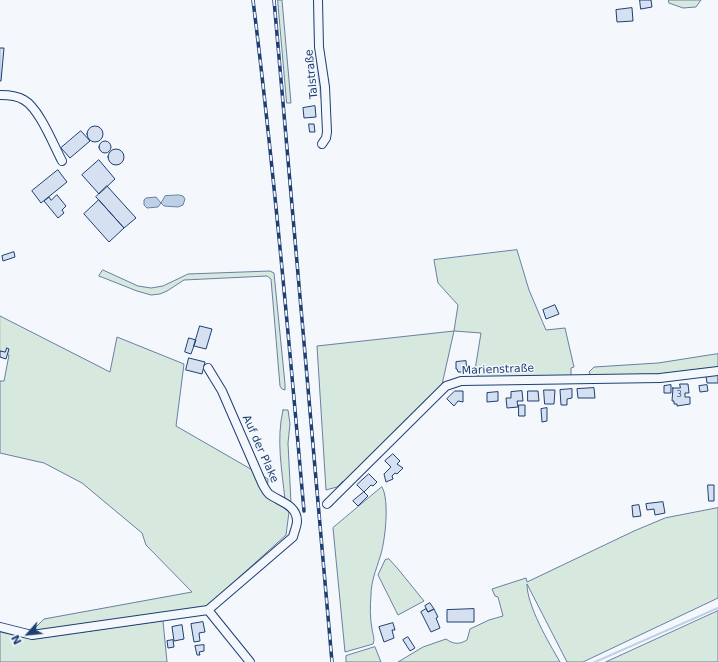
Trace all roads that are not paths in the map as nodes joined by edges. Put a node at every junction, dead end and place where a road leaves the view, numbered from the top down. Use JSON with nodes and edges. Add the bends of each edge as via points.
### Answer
{"nodes":[{"id":1,"x":318,"y":0,"type":"edge"},
{"id":2,"x":0,"y":95,"type":"edge"},
{"id":3,"x":322,"y":144,"type":"dead end"},
{"id":4,"x":62,"y":161,"type":"dead end"},
{"id":5,"x":208,"y":368,"type":"dead end"},
{"id":6,"x":718,"y":371,"type":"edge"},
{"id":7,"x":327,"y":504,"type":"dead end"},
{"id":8,"x":208,"y":610,"type":"junction"},
{"id":9,"x":0,"y":627,"type":"edge"},
{"id":10,"x":250,"y":662,"type":"edge"}],
"edges":[{"from":1,"to":3,"type":"street","name":"Talstraße","via":[[327,132]]},
{"from":2,"to":4,"type":"street","via":[[24,100],[35,110]]},
{"from":5,"to":8,"type":"street","name":"Auf der Plake","via":[[222,391],[262,483],[268,493],[293,509],[297,522],[293,537]]},
{"from":6,"to":7,"type":"street","name":"Marienstraße","via":[[660,378],[461,381],[446,386]]},
{"from":8,"to":9,"type":"street","via":[[32,635]]},
{"from":8,"to":10,"type":"street"}]}
